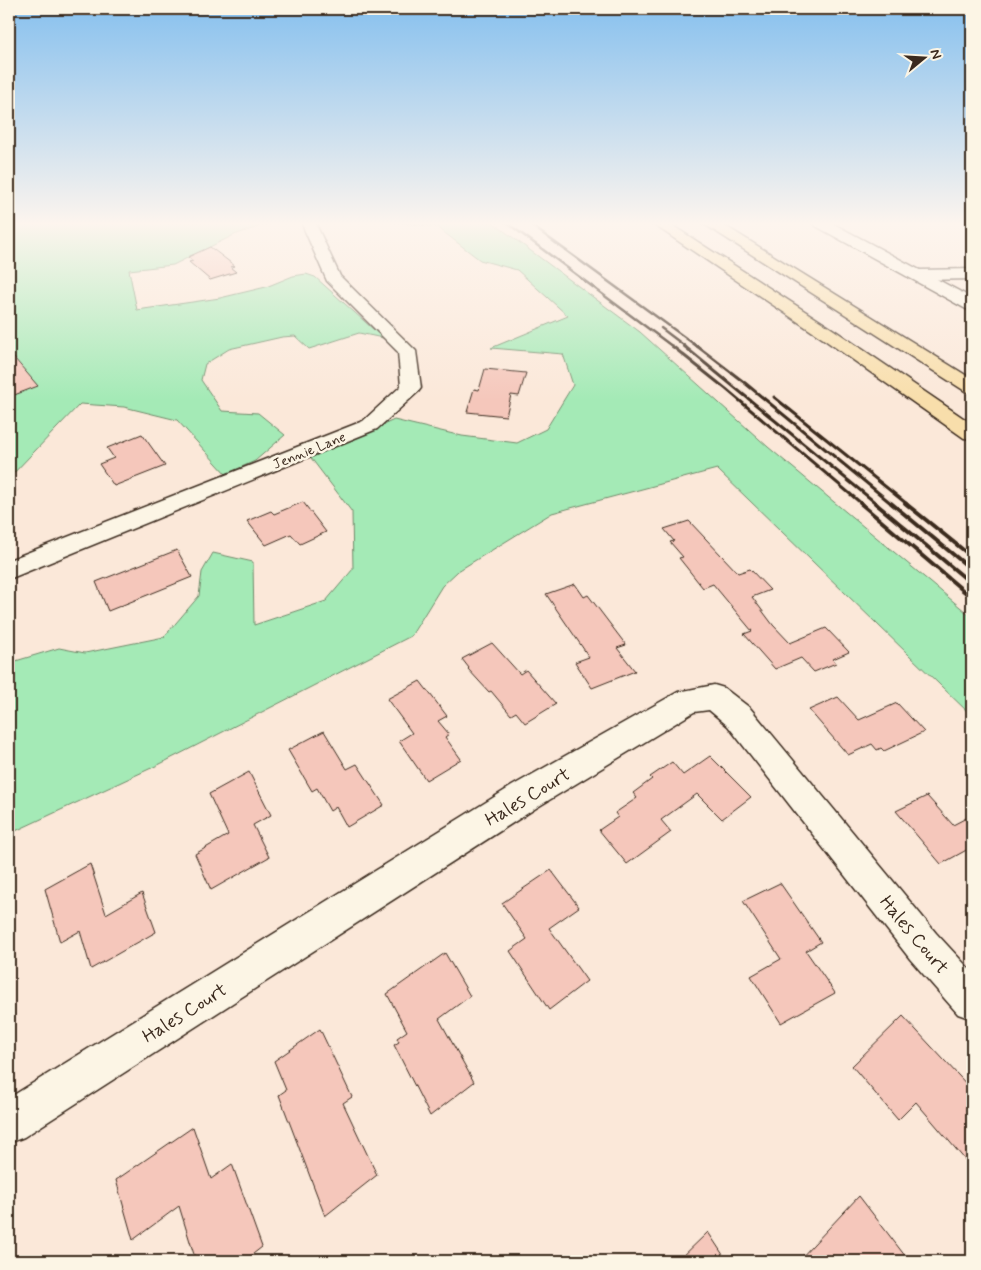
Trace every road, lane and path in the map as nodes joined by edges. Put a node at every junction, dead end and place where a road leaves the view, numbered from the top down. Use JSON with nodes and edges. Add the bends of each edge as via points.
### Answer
{"nodes":[{"id":1,"x":336,"y":281,"type":"edge"},
{"id":2,"x":747,"y":281,"type":"edge"},
{"id":3,"x":803,"y":281,"type":"edge"},
{"id":4,"x":930,"y":281,"type":"edge"},
{"id":5,"x":972,"y":305,"type":"edge"},
{"id":6,"x":972,"y":387,"type":"edge"},
{"id":7,"x":972,"y":433,"type":"edge"},
{"id":8,"x":9,"y":570,"type":"edge"},
{"id":9,"x":972,"y":1000,"type":"edge"},
{"id":10,"x":9,"y":1122,"type":"edge"}],
"edges":[{"from":1,"to":8,"type":"street","name":"Jennie Lane","via":[[407,351],[411,388],[370,425]]},
{"from":2,"to":7,"type":"highway"},
{"from":3,"to":6,"type":"highway"},
{"from":4,"to":5,"type":"street"},
{"from":9,"to":10,"type":"street","name":"Hales Court","via":[[923,946],[739,717],[714,697],[688,701],[524,797]]}]}
